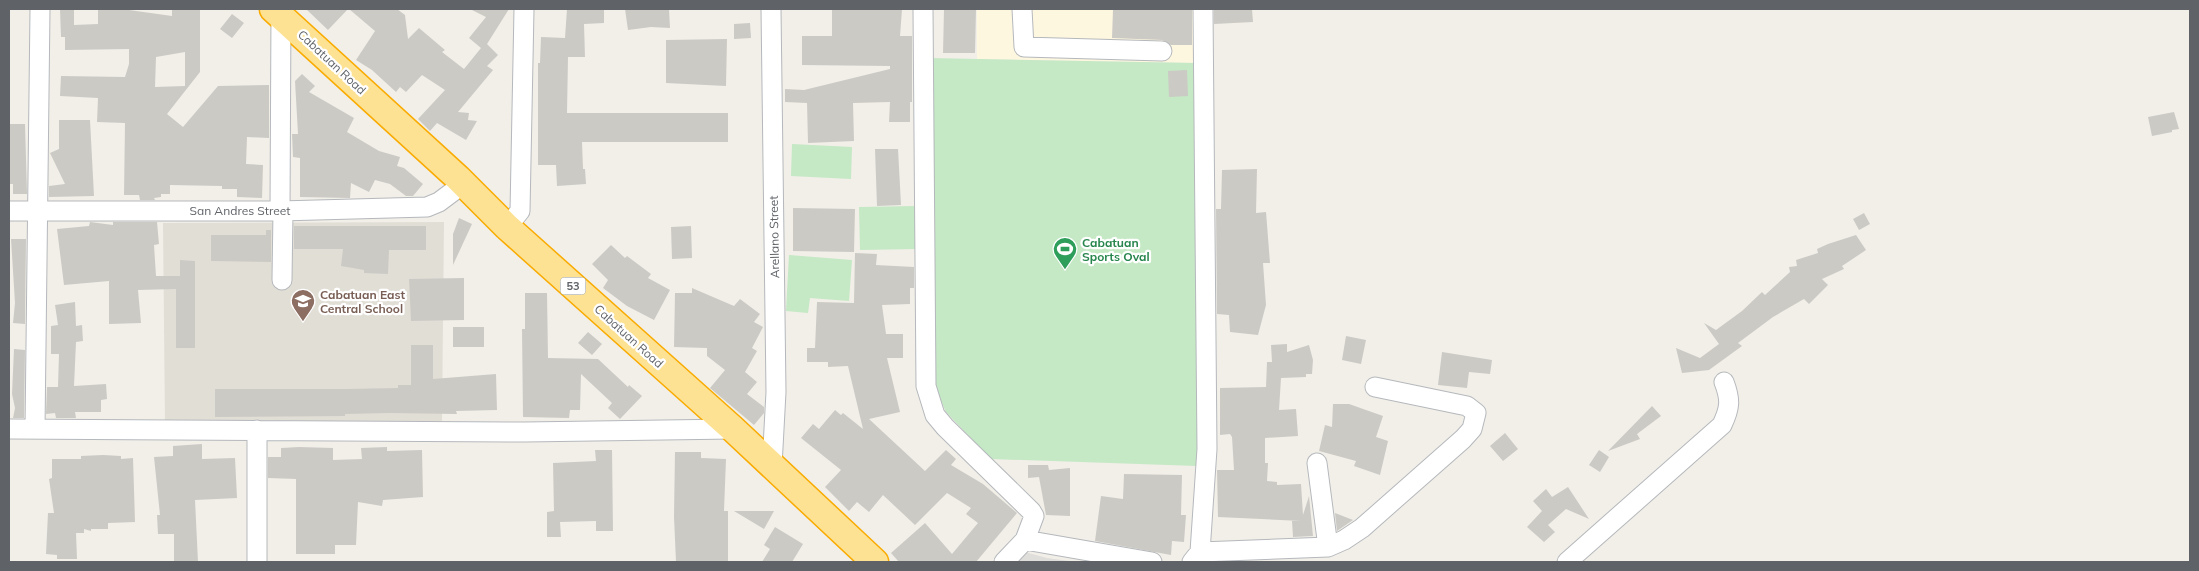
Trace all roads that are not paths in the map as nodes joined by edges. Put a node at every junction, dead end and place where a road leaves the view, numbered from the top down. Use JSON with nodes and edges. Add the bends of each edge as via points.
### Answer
{"nodes":[{"id":1,"x":40,"y":9,"type":"edge"},
{"id":2,"x":524,"y":9,"type":"edge"},
{"id":3,"x":771,"y":9,"type":"edge"},
{"id":4,"x":923,"y":9,"type":"edge"},
{"id":5,"x":1022,"y":9,"type":"edge"},
{"id":6,"x":1202,"y":9,"type":"edge"},
{"id":7,"x":279,"y":11,"type":"edge"},
{"id":8,"x":1162,"y":51,"type":"dead end"},
{"id":9,"x":463,"y":184,"type":"junction"},
{"id":10,"x":40,"y":210,"type":"junction"},
{"id":11,"x":9,"y":211,"type":"edge"},
{"id":12,"x":282,"y":211,"type":"junction"},
{"id":13,"x":507,"y":227,"type":"junction"},
{"id":14,"x":282,"y":280,"type":"dead end"},
{"id":15,"x":1724,"y":382,"type":"dead end"},
{"id":16,"x":1375,"y":387,"type":"dead end"},
{"id":17,"x":9,"y":429,"type":"edge"},
{"id":18,"x":35,"y":429,"type":"junction"},
{"id":19,"x":732,"y":429,"type":"junction"},
{"id":20,"x":257,"y":430,"type":"junction"},
{"id":21,"x":1317,"y":463,"type":"dead end"},
{"id":22,"x":772,"y":466,"type":"junction"},
{"id":23,"x":1026,"y":540,"type":"junction"},
{"id":24,"x":1328,"y":547,"type":"junction"},
{"id":25,"x":1196,"y":557,"type":"edge"},
{"id":26,"x":258,"y":562,"type":"edge"},
{"id":27,"x":875,"y":562,"type":"edge"},
{"id":28,"x":1004,"y":562,"type":"edge"},
{"id":29,"x":1152,"y":562,"type":"edge"},
{"id":30,"x":1567,"y":562,"type":"edge"}],
"edges":[{"from":1,"to":10,"type":"street"},
{"from":2,"to":13,"type":"street","via":[[520,211]]},
{"from":3,"to":22,"type":"street","name":"Arellano Street","via":[[776,392]]},
{"from":4,"to":23,"type":"street","via":[[926,386],[935,415],[945,428],[1032,511],[1033,525]]},
{"from":5,"to":8,"type":"street","via":[[1024,47]]},
{"from":6,"to":25,"type":"street","via":[[1206,449]]},
{"from":7,"to":9,"type":"highway","name":"Cabatuan Road","number":"53"},
{"from":7,"to":12,"type":"street"},
{"from":9,"to":12,"type":"street","name":"San Andres Street","via":[[427,207]]},
{"from":9,"to":13,"type":"highway","name":"Cabatuan Road","number":"53"},
{"from":10,"to":11,"type":"street","name":"San Andres Street"},
{"from":10,"to":12,"type":"street","name":"San Andres Street"},
{"from":10,"to":18,"type":"street"},
{"from":12,"to":14,"type":"street"},
{"from":13,"to":19,"type":"highway","name":"Cabatuan Road","number":"53"},
{"from":15,"to":30,"type":"street","via":[[1730,399],[1722,425]]},
{"from":16,"to":24,"type":"street","via":[[1467,406],[1476,413],[1475,421],[1463,439],[1362,528]]},
{"from":17,"to":18,"type":"street"},
{"from":18,"to":20,"type":"street"},
{"from":19,"to":20,"type":"street","via":[[525,432]]},
{"from":19,"to":22,"type":"highway","name":"Cabatuan Road","number":"53"},
{"from":20,"to":26,"type":"street"},
{"from":21,"to":24,"type":"street"},
{"from":22,"to":27,"type":"highway","name":"Cabatuan Road","number":"53"},
{"from":23,"to":28,"type":"street"},
{"from":23,"to":29,"type":"street"},
{"from":24,"to":25,"type":"street"}]}
